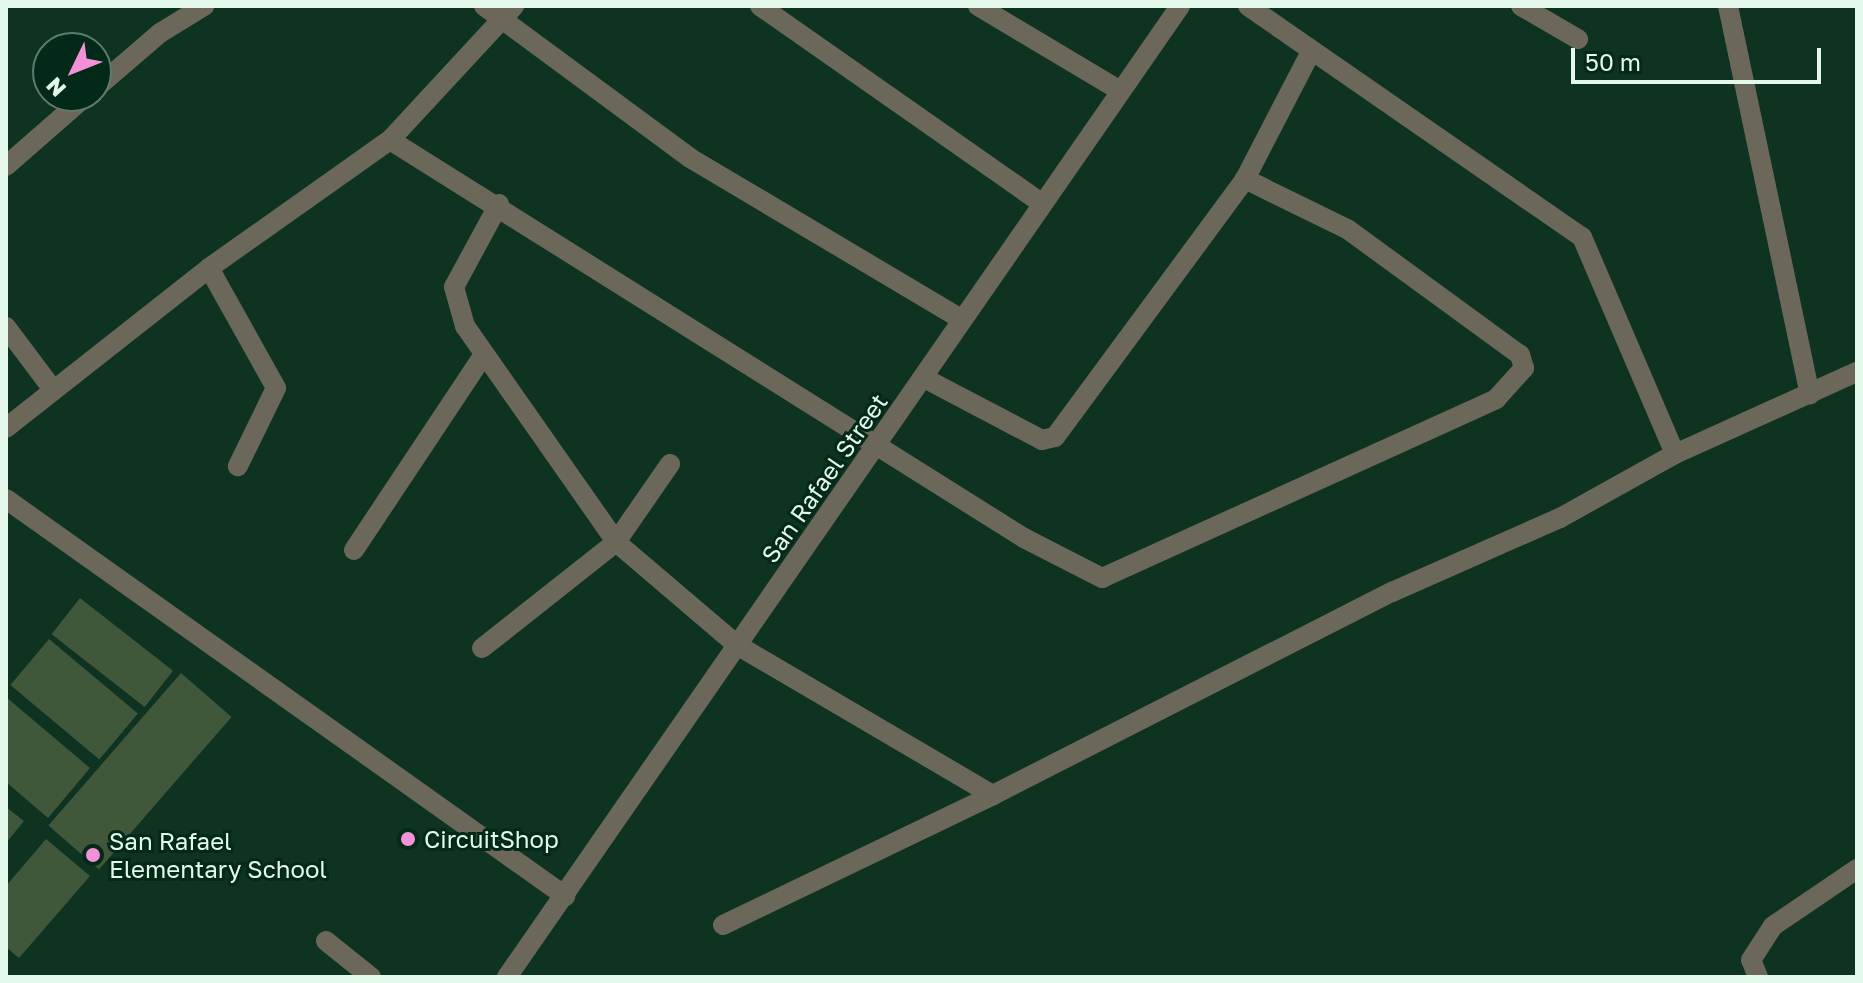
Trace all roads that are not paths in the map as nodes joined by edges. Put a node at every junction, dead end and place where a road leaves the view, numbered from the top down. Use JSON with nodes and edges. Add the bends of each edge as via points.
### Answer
{"nodes":[{"id":1,"x":204,"y":6,"type":"edge"},
{"id":2,"x":484,"y":6,"type":"edge"},
{"id":3,"x":760,"y":6,"type":"edge"},
{"id":4,"x":978,"y":6,"type":"edge"},
{"id":5,"x":1180,"y":6,"type":"edge"},
{"id":6,"x":1248,"y":6,"type":"edge"},
{"id":7,"x":1521,"y":6,"type":"edge"},
{"id":8,"x":1728,"y":6,"type":"edge"},
{"id":9,"x":509,"y":12,"type":"edge"},
{"id":10,"x":1578,"y":39,"type":"dead end"},
{"id":11,"x":1312,"y":50,"type":"junction"},
{"id":12,"x":112,"y":74,"type":"edge"},
{"id":13,"x":1119,"y":90,"type":"junction"},
{"id":14,"x":68,"y":112,"type":"edge"},
{"id":15,"x":390,"y":140,"type":"junction"},
{"id":16,"x":6,"y":166,"type":"edge"},
{"id":17,"x":1245,"y":179,"type":"junction"},
{"id":18,"x":1041,"y":203,"type":"junction"},
{"id":19,"x":499,"y":204,"type":"junction"},
{"id":20,"x":209,"y":268,"type":"junction"},
{"id":21,"x":961,"y":319,"type":"junction"},
{"id":22,"x":6,"y":327,"type":"edge"},
{"id":23,"x":482,"y":357,"type":"junction"},
{"id":24,"x":1857,"y":372,"type":"edge"},
{"id":25,"x":924,"y":378,"type":"junction"},
{"id":26,"x":51,"y":387,"type":"junction"},
{"id":27,"x":1810,"y":394,"type":"junction"},
{"id":28,"x":6,"y":428,"type":"edge"},
{"id":29,"x":878,"y":448,"type":"junction"},
{"id":30,"x":1675,"y":454,"type":"junction"},
{"id":31,"x":670,"y":464,"type":"dead end"},
{"id":32,"x":238,"y":466,"type":"dead end"},
{"id":33,"x":6,"y":499,"type":"edge"},
{"id":34,"x":616,"y":542,"type":"junction"},
{"id":35,"x":354,"y":550,"type":"dead end"},
{"id":36,"x":737,"y":645,"type":"junction"},
{"id":37,"x":482,"y":648,"type":"dead end"},
{"id":38,"x":993,"y":795,"type":"junction"},
{"id":39,"x":1857,"y":869,"type":"edge"},
{"id":40,"x":565,"y":896,"type":"junction"},
{"id":41,"x":723,"y":925,"type":"dead end"},
{"id":42,"x":326,"y":941,"type":"dead end"},
{"id":43,"x":371,"y":977,"type":"edge"},
{"id":44,"x":507,"y":977,"type":"edge"},
{"id":45,"x":1758,"y":977,"type":"edge"}],
"edges":[{"from":1,"to":12,"type":"street","via":[[160,33]]},
{"from":2,"to":9,"type":"street"},
{"from":3,"to":18,"type":"street"},
{"from":4,"to":13,"type":"street"},
{"from":5,"to":13,"type":"street","name":"San Rafael Street"},
{"from":6,"to":11,"type":"street"},
{"from":7,"to":10,"type":"street"},
{"from":8,"to":27,"type":"street"},
{"from":9,"to":15,"type":"street"},
{"from":9,"to":21,"type":"street","via":[[690,158]]},
{"from":11,"to":17,"type":"street"},
{"from":11,"to":30,"type":"street","via":[[1582,237]]},
{"from":13,"to":18,"type":"street","name":"San Rafael Street"},
{"from":14,"to":16,"type":"street"},
{"from":15,"to":19,"type":"street"},
{"from":15,"to":20,"type":"street"},
{"from":17,"to":25,"type":"street","via":[[1055,437],[1042,440]]},
{"from":17,"to":29,"type":"street","via":[[1347,229],[1520,355],[1524,368],[1496,399],[1102,578],[1078,571]]},
{"from":18,"to":21,"type":"street","name":"San Rafael Street"},
{"from":19,"to":23,"type":"street","via":[[454,287]]},
{"from":19,"to":29,"type":"street"},
{"from":20,"to":26,"type":"street"},
{"from":20,"to":32,"type":"street","via":[[276,388]]},
{"from":21,"to":25,"type":"street","name":"San Rafael Street"},
{"from":22,"to":26,"type":"street"},
{"from":23,"to":34,"type":"street"},
{"from":23,"to":35,"type":"street"},
{"from":24,"to":27,"type":"street"},
{"from":25,"to":29,"type":"street","name":"San Rafael Street"},
{"from":26,"to":28,"type":"street"},
{"from":27,"to":30,"type":"street"},
{"from":29,"to":36,"type":"street","name":"San Rafael Street"},
{"from":30,"to":38,"type":"street","via":[[1560,518],[1392,592]]},
{"from":31,"to":34,"type":"street"},
{"from":33,"to":40,"type":"street"},
{"from":34,"to":36,"type":"street"},
{"from":34,"to":37,"type":"street"},
{"from":36,"to":38,"type":"street"},
{"from":36,"to":40,"type":"street","name":"San Rafael Street"},
{"from":38,"to":41,"type":"street"},
{"from":39,"to":45,"type":"street","via":[[1773,926],[1751,960]]},
{"from":40,"to":44,"type":"street","name":"San Rafael Street"},
{"from":42,"to":43,"type":"street"}]}
